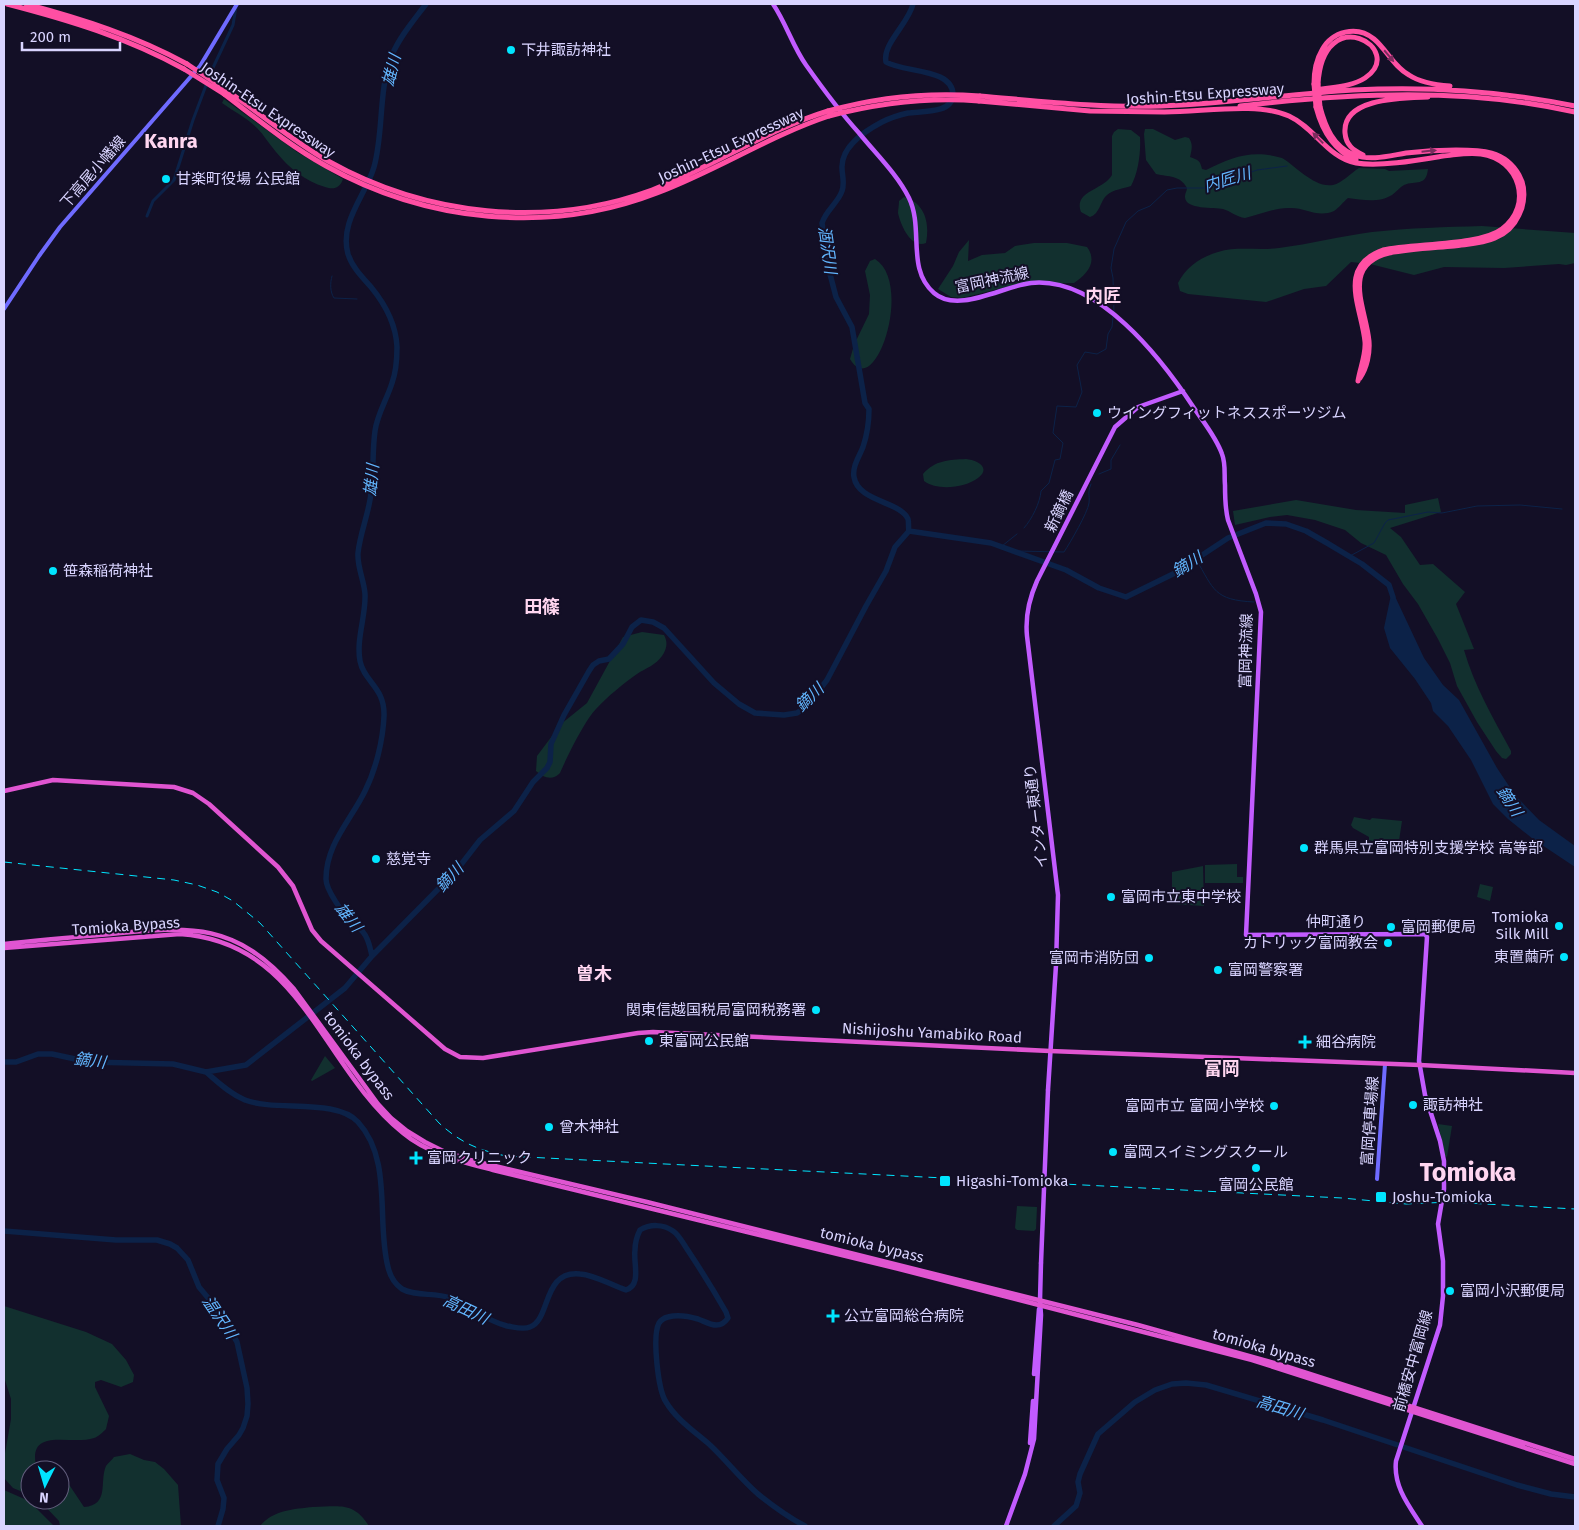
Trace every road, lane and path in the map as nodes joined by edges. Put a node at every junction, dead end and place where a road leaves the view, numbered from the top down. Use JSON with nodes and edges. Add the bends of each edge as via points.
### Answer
{"nodes":[{"id":1,"x":8,"y":4,"type":"edge"},
{"id":2,"x":26,"y":4,"type":"edge"},
{"id":3,"x":237,"y":4,"type":"edge"},
{"id":4,"x":773,"y":4,"type":"edge"},
{"id":5,"x":186,"y":67,"type":"junction"},
{"id":6,"x":1316,"y":84,"type":"junction"},
{"id":7,"x":1481,"y":97,"type":"junction"},
{"id":8,"x":1529,"y":97,"type":"junction"},
{"id":9,"x":980,"y":98,"type":"junction"},
{"id":10,"x":1260,"y":99,"type":"junction"},
{"id":11,"x":1575,"y":106,"type":"edge"},
{"id":12,"x":1318,"y":107,"type":"junction"},
{"id":13,"x":1161,"y":112,"type":"junction"},
{"id":14,"x":1575,"y":112,"type":"edge"},
{"id":15,"x":1380,"y":158,"type":"junction"},
{"id":16,"x":1376,"y":164,"type":"junction"},
{"id":17,"x":4,"y":309,"type":"edge"},
{"id":18,"x":1183,"y":391,"type":"junction"},
{"id":19,"x":1037,"y":581,"type":"joint"},
{"id":20,"x":4,"y":791,"type":"edge"},
{"id":21,"x":1246,"y":935,"type":"joint"},
{"id":22,"x":4,"y":944,"type":"edge"},
{"id":23,"x":4,"y":948,"type":"edge"},
{"id":24,"x":293,"y":990,"type":"junction"},
{"id":25,"x":1050,"y":1051,"type":"junction"},
{"id":26,"x":1385,"y":1064,"type":"junction"},
{"id":27,"x":1420,"y":1065,"type":"junction"},
{"id":28,"x":1575,"y":1073,"type":"edge"},
{"id":29,"x":1377,"y":1180,"type":"dead end"},
{"id":30,"x":1040,"y":1303,"type":"junction"},
{"id":31,"x":1413,"y":1409,"type":"junction"},
{"id":32,"x":1575,"y":1459,"type":"edge"},
{"id":33,"x":1575,"y":1464,"type":"edge"},
{"id":34,"x":1006,"y":1526,"type":"edge"},
{"id":35,"x":1422,"y":1526,"type":"edge"}],
"edges":[{"from":1,"to":5,"type":"highway","name":"Joshin-Etsu Expressway","via":[[108,33]]},
{"from":2,"to":5,"type":"highway","name":"Joshin-Etsu Expressway","via":[[108,28],[149,45]]},
{"from":3,"to":17,"type":"main road","name":"下高尾小幡線","via":[[200,66],[60,227]]},
{"from":4,"to":18,"type":"main road","name":"富岡神流線","via":[[804,63],[909,198],[914,215],[919,272],[936,296],[960,301],[1038,283],[1076,290],[1095,301],[1136,335]]},
{"from":5,"to":9,"type":"highway","name":"Joshin-Etsu Expressway","bridge":true,"via":[[299,148],[339,170],[382,190],[484,211],[533,212],[590,206],[636,195],[783,128],[870,101],[946,94]]},
{"from":6,"to":8,"type":"highway","one_way":true,"via":[[1317,62],[1322,48],[1336,35],[1353,31],[1374,40],[1400,68],[1416,79]]},
{"from":6,"to":10,"type":"highway","via":[[1328,47],[1337,40],[1352,36],[1364,38],[1372,45],[1376,65],[1360,81]]},
{"from":6,"to":12,"type":"highway","bridge":true},
{"from":7,"to":13,"type":"highway","name":"Joshin-Etsu Expressway","via":[[1377,94]]},
{"from":7,"to":14,"type":"highway","name":"Joshin-Etsu Expressway"},
{"from":7,"to":15,"type":"highway","via":[[1397,99],[1361,107],[1346,121],[1346,139],[1357,152]]},
{"from":8,"to":10,"type":"highway","name":"Joshin-Etsu Expressway","via":[[1403,88]]},
{"from":8,"to":11,"type":"highway","name":"Joshin-Etsu Expressway"},
{"from":9,"to":10,"type":"highway","name":"Joshin-Etsu Expressway","via":[[1116,107],[1184,106]]},
{"from":9,"to":13,"type":"highway","name":"Joshin-Etsu Expressway","via":[[1090,111]]},
{"from":12,"to":15,"type":"highway","via":[[1339,146],[1355,156]]},
{"from":12,"to":16,"type":"highway","via":[[1325,131],[1338,149],[1354,160]]},
{"from":16,"to":13,"type":"highway","one_way":true,"via":[[1342,158],[1306,127],[1275,112],[1244,109]]},
{"from":15,"to":16,"type":"highway","one_way":true,"via":[[1440,150],[1487,151],[1504,158],[1513,167],[1522,182],[1524,198],[1522,210],[1513,225],[1493,239],[1389,253],[1378,256],[1366,266],[1360,278],[1359,293],[1369,350],[1358,380],[1365,342],[1355,284],[1365,261],[1373,254],[1389,249],[1493,234],[1510,221],[1518,208],[1519,197],[1518,182],[1510,169],[1486,155],[1466,153]]},
{"from":18,"to":19,"type":"main road","name":"新鏑橋","via":[[1134,409],[1115,427]]},
{"from":18,"to":21,"type":"main road","name":"富岡神流線","via":[[1222,453],[1228,520],[1259,603],[1261,627]]},
{"from":19,"to":25,"type":"main road","name":"インター東通り","via":[[1026,626],[1058,895]]},
{"from":20,"to":25,"type":"highway","name":"Nishijoshu Yamabiko Road","via":[[53,780],[174,787],[193,793],[210,804],[278,867],[293,886],[312,930],[329,948],[445,1049],[460,1057],[487,1057],[653,1032]]},
{"from":21,"to":27,"type":"main road","name":"仲町通り","via":[[1425,934]]},
{"from":22,"to":24,"type":"highway","name":"tomioka bypass","via":[[152,930],[196,930],[252,949]]},
{"from":23,"to":24,"type":"highway","name":"Tomioka Bypass","via":[[152,935],[195,935],[219,940],[252,956]]},
{"from":24,"to":30,"type":"highway","name":"tomioka bypass","via":[[378,1104],[425,1142],[452,1154]]},
{"from":25,"to":26,"type":"highway","name":"Nishijoshu Yamabiko Road"},
{"from":25,"to":30,"type":"main road","bridge":true},
{"from":26,"to":27,"type":"highway","name":"Nishijoshu Yamabiko Road"},
{"from":26,"to":29,"type":"main road","name":"富岡停車場線"},
{"from":27,"to":28,"type":"highway","name":"Nishijoshu Yamabiko Road"},
{"from":27,"to":31,"type":"main road","name":"前橋安中富岡線","via":[[1444,1161],[1444,1189],[1438,1224],[1444,1269],[1440,1325]]},
{"from":30,"to":31,"type":"highway","name":"tomioka bypass","via":[[1253,1356]]},
{"from":30,"to":34,"type":"main road","via":[[1034,1439]]},
{"from":31,"to":32,"type":"highway","name":"tomioka bypass"},
{"from":31,"to":33,"type":"highway","name":"tomioka bypass"},
{"from":31,"to":35,"type":"main road","name":"前橋安中富岡線","via":[[1396,1461],[1396,1476],[1399,1488]]}]}
